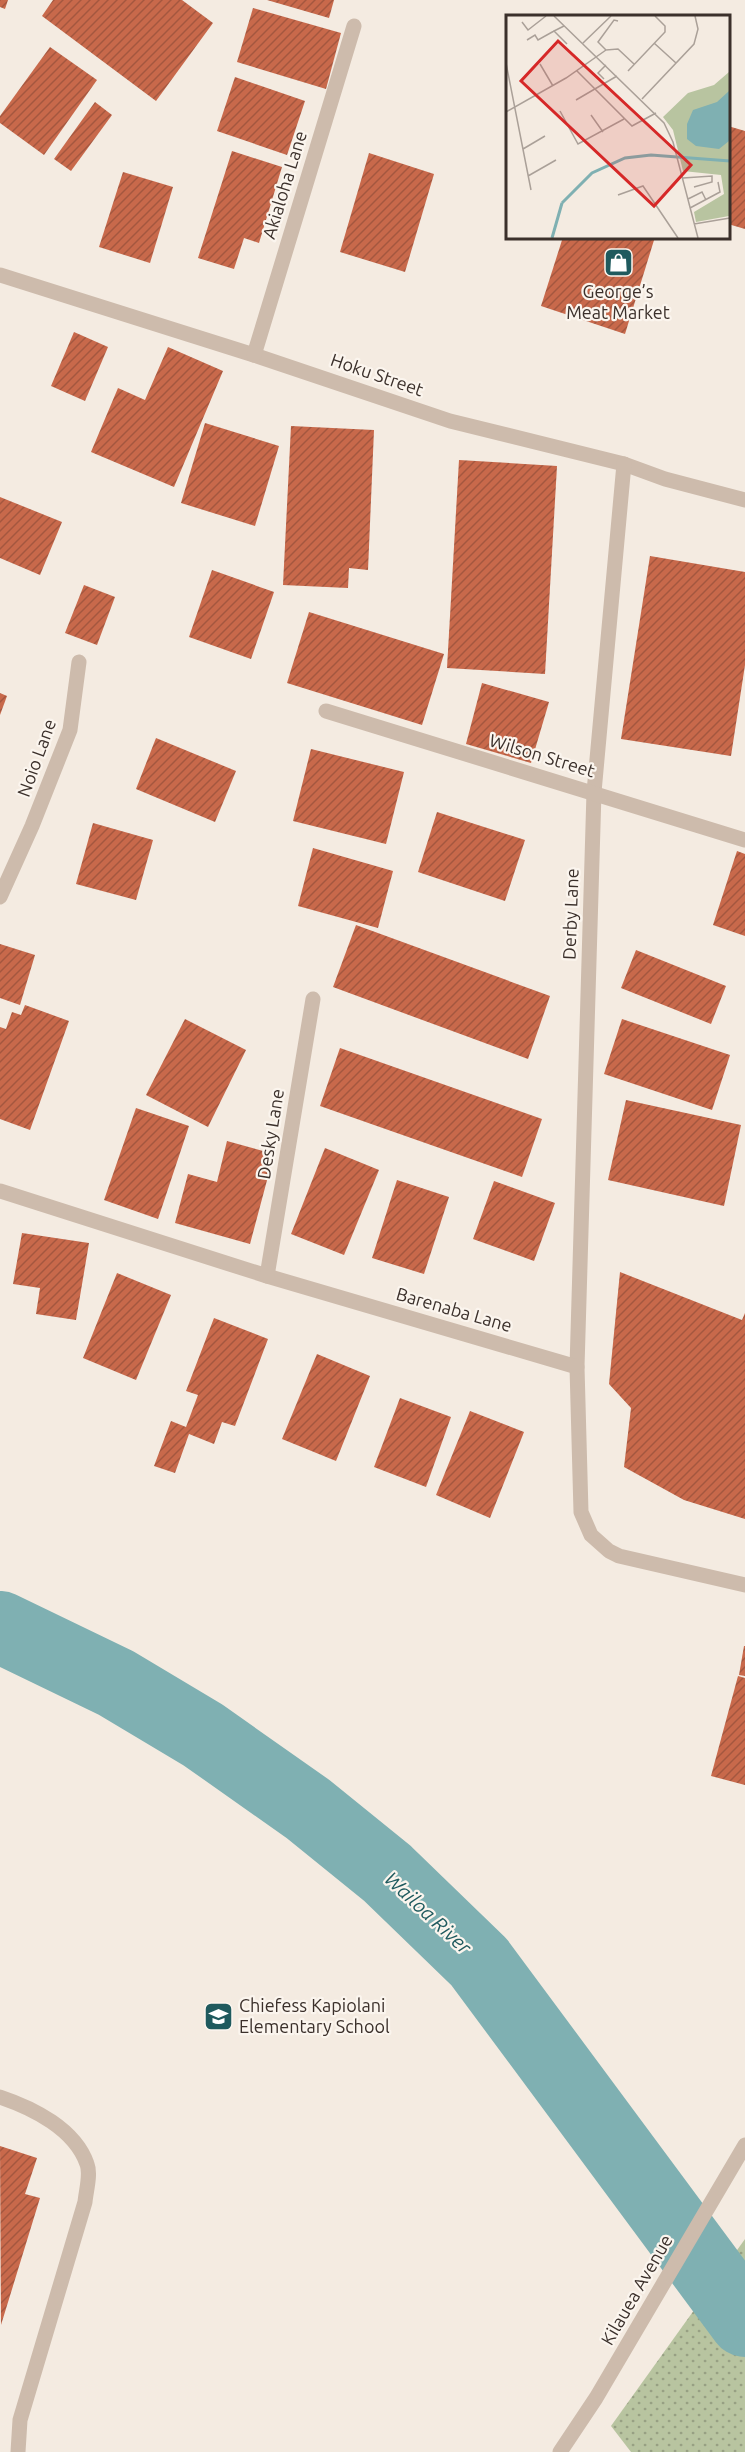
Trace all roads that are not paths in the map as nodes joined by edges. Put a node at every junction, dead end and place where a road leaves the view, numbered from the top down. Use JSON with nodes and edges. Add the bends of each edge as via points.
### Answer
{"nodes":[{"id":1,"x":354,"y":26,"type":"dead end"},
{"id":2,"x":0,"y":275,"type":"edge"},
{"id":3,"x":254,"y":355,"type":"junction"},
{"id":4,"x":624,"y":464,"type":"junction"},
{"id":5,"x":745,"y":500,"type":"edge"},
{"id":6,"x":79,"y":662,"type":"dead end"},
{"id":7,"x":326,"y":711,"type":"dead end"},
{"id":8,"x":594,"y":792,"type":"junction"},
{"id":9,"x":745,"y":840,"type":"edge"},
{"id":10,"x":0,"y":897,"type":"edge"},
{"id":11,"x":313,"y":999,"type":"dead end"},
{"id":12,"x":0,"y":1191,"type":"edge"},
{"id":13,"x":267,"y":1275,"type":"junction"},
{"id":14,"x":577,"y":1367,"type":"junction"},
{"id":15,"x":745,"y":1585,"type":"edge"},
{"id":16,"x":0,"y":2097,"type":"edge"},
{"id":17,"x":745,"y":2145,"type":"edge"},
{"id":18,"x":18,"y":2452,"type":"edge"},
{"id":19,"x":560,"y":2452,"type":"edge"}],
"edges":[{"from":1,"to":3,"type":"street","name":"Akialoha Lane"},
{"from":2,"to":3,"type":"street","name":"Hoku Street"},
{"from":3,"to":4,"type":"street","name":"Hoku Street","via":[[450,421]]},
{"from":4,"to":5,"type":"street","name":"Hoku Street"},
{"from":4,"to":8,"type":"street","name":"Derby Lane"},
{"from":6,"to":10,"type":"street","name":"Noio Lane","via":[[70,730]]},
{"from":7,"to":8,"type":"street","name":"Wilson Street"},
{"from":8,"to":9,"type":"street","name":"Wilson Street"},
{"from":8,"to":14,"type":"street","name":"Derby Lane"},
{"from":11,"to":13,"type":"street","name":"Desky Lane"},
{"from":12,"to":13,"type":"street","name":"Barenaba Lane"},
{"from":13,"to":14,"type":"street","name":"Barenaba Lane"},
{"from":14,"to":15,"type":"street","via":[[579,1501],[591,1534],[609,1551],[625,1558]]},
{"from":16,"to":18,"type":"street","via":[[24,2105],[54,2124],[78,2146],[88,2166],[85,2202],[20,2420]]},
{"from":17,"to":19,"type":"street","name":"Kilauea Avenue"}]}
